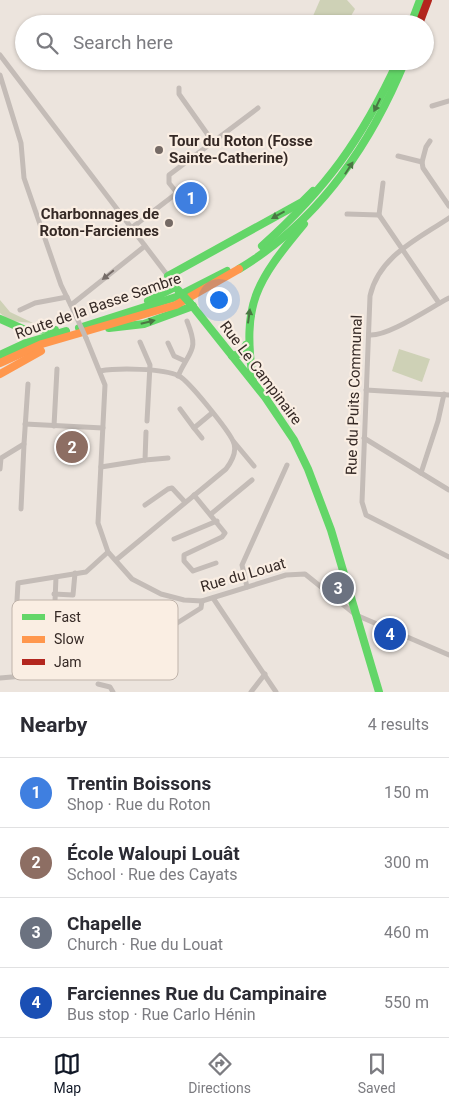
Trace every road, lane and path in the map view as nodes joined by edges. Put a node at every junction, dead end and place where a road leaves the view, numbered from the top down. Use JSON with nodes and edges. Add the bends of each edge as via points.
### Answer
{"nodes":[{"id":1,"x":420,"y":0,"type":"edge"},
{"id":2,"x":428,"y":0,"type":"edge"},
{"id":3,"x":414,"y":15,"type":"edge"},
{"id":4,"x":422,"y":15,"type":"edge"},
{"id":5,"x":2,"y":57,"type":"edge"},
{"id":6,"x":0,"y":66,"type":"edge"},
{"id":7,"x":394,"y":70,"type":"edge"},
{"id":8,"x":401,"y":70,"type":"edge"},
{"id":9,"x":0,"y":76,"type":"edge"},
{"id":10,"x":179,"y":88,"type":"dead end"},
{"id":11,"x":449,"y":102,"type":"edge"},
{"id":12,"x":432,"y":106,"type":"dead end"},
{"id":13,"x":258,"y":108,"type":"dead end"},
{"id":14,"x":430,"y":141,"type":"dead end"},
{"id":15,"x":213,"y":142,"type":"junction"},
{"id":16,"x":398,"y":156,"type":"dead end"},
{"id":17,"x":422,"y":162,"type":"junction"},
{"id":18,"x":343,"y":163,"type":"junction"},
{"id":19,"x":383,"y":182,"type":"dead end"},
{"id":20,"x":319,"y":206,"type":"junction"},
{"id":21,"x":449,"y":206,"type":"edge"},
{"id":22,"x":347,"y":214,"type":"dead end"},
{"id":23,"x":380,"y":215,"type":"junction"},
{"id":24,"x":449,"y":218,"type":"edge"},
{"id":25,"x":130,"y":229,"type":"junction"},
{"id":26,"x":144,"y":246,"type":"junction"},
{"id":27,"x":403,"y":249,"type":"junction"},
{"id":28,"x":168,"y":276,"type":"junction"},
{"id":29,"x":177,"y":288,"type":"junction"},
{"id":30,"x":67,"y":297,"type":"junction"},
{"id":31,"x":449,"y":298,"type":"edge"},
{"id":32,"x":439,"y":303,"type":"junction"},
{"id":33,"x":72,"y":305,"type":"junction"},
{"id":34,"x":191,"y":305,"type":"junction"},
{"id":35,"x":20,"y":310,"type":"dead end"},
{"id":36,"x":0,"y":319,"type":"edge"},
{"id":37,"x":107,"y":319,"type":"junction"},
{"id":38,"x":187,"y":321,"type":"dead end"},
{"id":39,"x":102,"y":327,"type":"junction"},
{"id":40,"x":70,"y":330,"type":"junction"},
{"id":41,"x":369,"y":335,"type":"junction"},
{"id":42,"x":58,"y":340,"type":"junction"},
{"id":43,"x":140,"y":342,"type":"dead end"},
{"id":44,"x":168,"y":342,"type":"dead end"},
{"id":45,"x":247,"y":343,"type":"junction"},
{"id":46,"x":0,"y":355,"type":"edge"},
{"id":47,"x":232,"y":356,"type":"junction"},
{"id":48,"x":185,"y":361,"type":"junction"},
{"id":49,"x":0,"y":363,"type":"edge"},
{"id":50,"x":57,"y":369,"type":"dead end"},
{"id":51,"x":100,"y":371,"type":"junction"},
{"id":52,"x":150,"y":371,"type":"junction"},
{"id":53,"x":0,"y":374,"type":"edge"},
{"id":54,"x":178,"y":376,"type":"junction"},
{"id":55,"x":252,"y":382,"type":"junction"},
{"id":56,"x":28,"y":384,"type":"dead end"},
{"id":57,"x":366,"y":390,"type":"junction"},
{"id":58,"x":446,"y":394,"type":"edge"},
{"id":59,"x":180,"y":410,"type":"dead end"},
{"id":60,"x":212,"y":414,"type":"junction"},
{"id":61,"x":147,"y":421,"type":"dead end"},
{"id":62,"x":25,"y":424,"type":"junction"},
{"id":63,"x":54,"y":426,"type":"junction"},
{"id":64,"x":103,"y":428,"type":"junction"},
{"id":65,"x":194,"y":428,"type":"junction"},
{"id":66,"x":146,"y":432,"type":"dead end"},
{"id":67,"x":202,"y":438,"type":"dead end"},
{"id":68,"x":364,"y":438,"type":"junction"},
{"id":69,"x":233,"y":441,"type":"junction"},
{"id":70,"x":24,"y":444,"type":"junction"},
{"id":71,"x":168,"y":458,"type":"dead end"},
{"id":72,"x":145,"y":460,"type":"junction"},
{"id":73,"x":287,"y":465,"type":"dead end"},
{"id":74,"x":254,"y":466,"type":"dead end"},
{"id":75,"x":101,"y":467,"type":"junction"},
{"id":76,"x":0,"y":469,"type":"edge"},
{"id":77,"x":421,"y":472,"type":"junction"},
{"id":78,"x":252,"y":480,"type":"dead end"},
{"id":79,"x":449,"y":490,"type":"edge"},
{"id":80,"x":194,"y":495,"type":"junction"},
{"id":81,"x":185,"y":502,"type":"junction"},
{"id":82,"x":145,"y":505,"type":"dead end"},
{"id":83,"x":21,"y":509,"type":"dead end"},
{"id":84,"x":211,"y":514,"type":"junction"},
{"id":85,"x":217,"y":521,"type":"junction"},
{"id":86,"x":174,"y":539,"type":"dead end"},
{"id":87,"x":108,"y":552,"type":"junction"},
{"id":88,"x":449,"y":557,"type":"edge"},
{"id":89,"x":116,"y":560,"type":"junction"},
{"id":90,"x":216,"y":563,"type":"dead end"},
{"id":91,"x":75,"y":574,"type":"junction"},
{"id":92,"x":56,"y":577,"type":"junction"},
{"id":93,"x":247,"y":587,"type":"junction"},
{"id":94,"x":54,"y":594,"type":"junction"},
{"id":95,"x":213,"y":598,"type":"junction"},
{"id":96,"x":17,"y":600,"type":"edge"},
{"id":97,"x":54,"y":600,"type":"edge"},
{"id":98,"x":202,"y":601,"type":"junction"},
{"id":99,"x":356,"y":615,"type":"junction"},
{"id":100,"x":178,"y":624,"type":"edge"},
{"id":101,"x":449,"y":655,"type":"edge"},
{"id":102,"x":265,"y":674,"type":"junction"},
{"id":103,"x":98,"y":684,"type":"dead end"},
{"id":104,"x":113,"y":692,"type":"edge"},
{"id":105,"x":251,"y":692,"type":"edge"},
{"id":106,"x":276,"y":692,"type":"edge"},
{"id":107,"x":379,"y":692,"type":"edge"}],
"edges":[{"from":1,"to":3,"type":"main road"},
{"from":2,"to":4,"type":"main road"},
{"from":5,"to":6,"type":"street"},
{"from":5,"to":25,"type":"street"},
{"from":7,"to":18,"type":"main road","name":"Route de la Basse Sambre","one_way":true,"via":[[367,125]]},
{"from":20,"to":8,"type":"main road","name":"Route de la Basse Sambre","one_way":true,"via":[[344,176],[374,130]]},
{"from":9,"to":30,"type":"street","name":"Rue du Louat","via":[[21,143],[24,178]]},
{"from":10,"to":15,"type":"street","via":[[179,94]]},
{"from":11,"to":12,"type":"street"},
{"from":13,"to":15,"type":"street"},
{"from":14,"to":17,"type":"street"},
{"from":15,"to":25,"type":"street","via":[[169,174],[170,183],[178,193]]},
{"from":16,"to":17,"type":"street"},
{"from":17,"to":21,"type":"street"},
{"from":18,"to":28,"type":"main road","one_way":true,"via":[[302,202]]},
{"from":18,"to":37,"type":"main road","name":"Route de la Basse Sambre","via":[[294,219],[240,264],[176,297]]},
{"from":19,"to":23,"type":"street"},
{"from":20,"to":39,"type":"main road","name":"Route de la Basse Sambre","via":[[244,268],[178,304]]},
{"from":45,"to":20,"type":"main road","one_way":true,"via":[[249,312],[259,282]]},
{"from":22,"to":23,"type":"street"},
{"from":23,"to":27,"type":"street"},
{"from":24,"to":27,"type":"street","name":"Rue du Puits Communal"},
{"from":25,"to":26,"type":"street"},
{"from":26,"to":28,"type":"street"},
{"from":26,"to":33,"type":"street","one_way":true},
{"from":27,"to":32,"type":"street"},
{"from":27,"to":41,"type":"street","name":"Rue du Puits Communal","via":[[387,261],[375,279],[370,296]]},
{"from":28,"to":29,"type":"main road"},
{"from":29,"to":34,"type":"main road","name":"Rue Le Campinaire","bridge":true},
{"from":29,"to":37,"type":"main road"},
{"from":30,"to":33,"type":"street","name":"Rue du Louat"},
{"from":30,"to":35,"type":"street","via":[[35,303]]},
{"from":31,"to":32,"type":"street"},
{"from":32,"to":41,"type":"street","via":[[376,336]]},
{"from":33,"to":51,"type":"street","name":"Rue du Louat","bridge":true},
{"from":39,"to":34,"type":"main road","one_way":true,"via":[[144,324]]},
{"from":34,"to":47,"type":"main road","name":"Rue Le Campinaire"},
{"from":36,"to":40,"type":"main road","via":[[14,327],[32,331]]},
{"from":37,"to":40,"type":"main road","name":"Route de la Basse Sambre"},
{"from":38,"to":48,"type":"street","via":[[194,346]]},
{"from":39,"to":42,"type":"main road","name":"Route de la Basse Sambre"},
{"from":40,"to":46,"type":"main road","name":"Route de la Basse Sambre","via":[[26,343]]},
{"from":41,"to":57,"type":"street","name":"Rue du Puits Communal"},
{"from":42,"to":49,"type":"main road","name":"Route de la Basse Sambre"},
{"from":42,"to":53,"type":"main road"},
{"from":43,"to":52,"type":"street"},
{"from":44,"to":48,"type":"street","via":[[174,356]]},
{"from":45,"to":47,"type":"main road","via":[[242,353]]},
{"from":45,"to":55,"type":"main road"},
{"from":47,"to":55,"type":"main road","name":"Rue Le Campinaire"},
{"from":48,"to":54,"type":"street"},
{"from":50,"to":63,"type":"street"},
{"from":51,"to":52,"type":"street"},
{"from":51,"to":64,"type":"street","name":"Rue du Louat","via":[[105,385]]},
{"from":52,"to":54,"type":"street"},
{"from":52,"to":61,"type":"street"},
{"from":54,"to":60,"type":"street","via":[[186,381]]},
{"from":55,"to":99,"type":"main road","name":"Rue Le Campinaire","via":[[292,437],[308,469],[331,530]]},
{"from":56,"to":62,"type":"street"},
{"from":57,"to":58,"type":"street"},
{"from":57,"to":68,"type":"street","name":"Rue du Puits Communal"},
{"from":58,"to":77,"type":"street"},
{"from":59,"to":65,"type":"street"},
{"from":60,"to":65,"type":"street"},
{"from":60,"to":69,"type":"street"},
{"from":62,"to":63,"type":"street"},
{"from":62,"to":70,"type":"street"},
{"from":63,"to":64,"type":"street"},
{"from":64,"to":75,"type":"street","name":"Rue du Louat"},
{"from":65,"to":67,"type":"street"},
{"from":66,"to":72,"type":"street"},
{"from":68,"to":77,"type":"street"},
{"from":68,"to":88,"type":"street","name":"Rue du Puits Communal","via":[[362,502],[366,515]]},
{"from":69,"to":74,"type":"street"},
{"from":69,"to":80,"type":"street","via":[[233,459],[226,469]]},
{"from":70,"to":76,"type":"street","via":[[1,458]]},
{"from":70,"to":83,"type":"street"},
{"from":71,"to":72,"type":"street"},
{"from":72,"to":75,"type":"street"},
{"from":73,"to":93,"type":"street","via":[[242,565]]},
{"from":75,"to":87,"type":"street","name":"Rue du Louat","via":[[98,523]]},
{"from":77,"to":79,"type":"street"},
{"from":78,"to":84,"type":"street"},
{"from":80,"to":81,"type":"street"},
{"from":80,"to":84,"type":"street"},
{"from":81,"to":82,"type":"street","via":[[172,488]]},
{"from":81,"to":89,"type":"street"},
{"from":84,"to":85,"type":"street"},
{"from":85,"to":86,"type":"street"},
{"from":85,"to":90,"type":"street","via":[[224,529],[222,537],[184,555],[193,571]]},
{"from":87,"to":89,"type":"street","name":"Rue du Louat"},
{"from":87,"to":91,"type":"street","via":[[92,568]]},
{"from":89,"to":98,"type":"street","name":"Rue du Louat","via":[[132,578],[160,594]]},
{"from":91,"to":92,"type":"street"},
{"from":91,"to":94,"type":"street","via":[[73,597]]},
{"from":92,"to":94,"type":"street"},
{"from":92,"to":96,"type":"street","via":[[18,583]]},
{"from":93,"to":95,"type":"street","name":"Rue du Louat"},
{"from":93,"to":99,"type":"street","name":"Rue du Louat","via":[[286,575],[305,574]]},
{"from":94,"to":97,"type":"street"},
{"from":95,"to":98,"type":"street","name":"Rue du Louat"},
{"from":95,"to":102,"type":"street"},
{"from":98,"to":100,"type":"street","via":[[202,608]]},
{"from":99,"to":101,"type":"street"},
{"from":99,"to":107,"type":"main road","name":"Rue Le Campinaire"},
{"from":102,"to":105,"type":"street"},
{"from":102,"to":106,"type":"street"},
{"from":103,"to":104,"type":"street","via":[[110,687]]}]}
